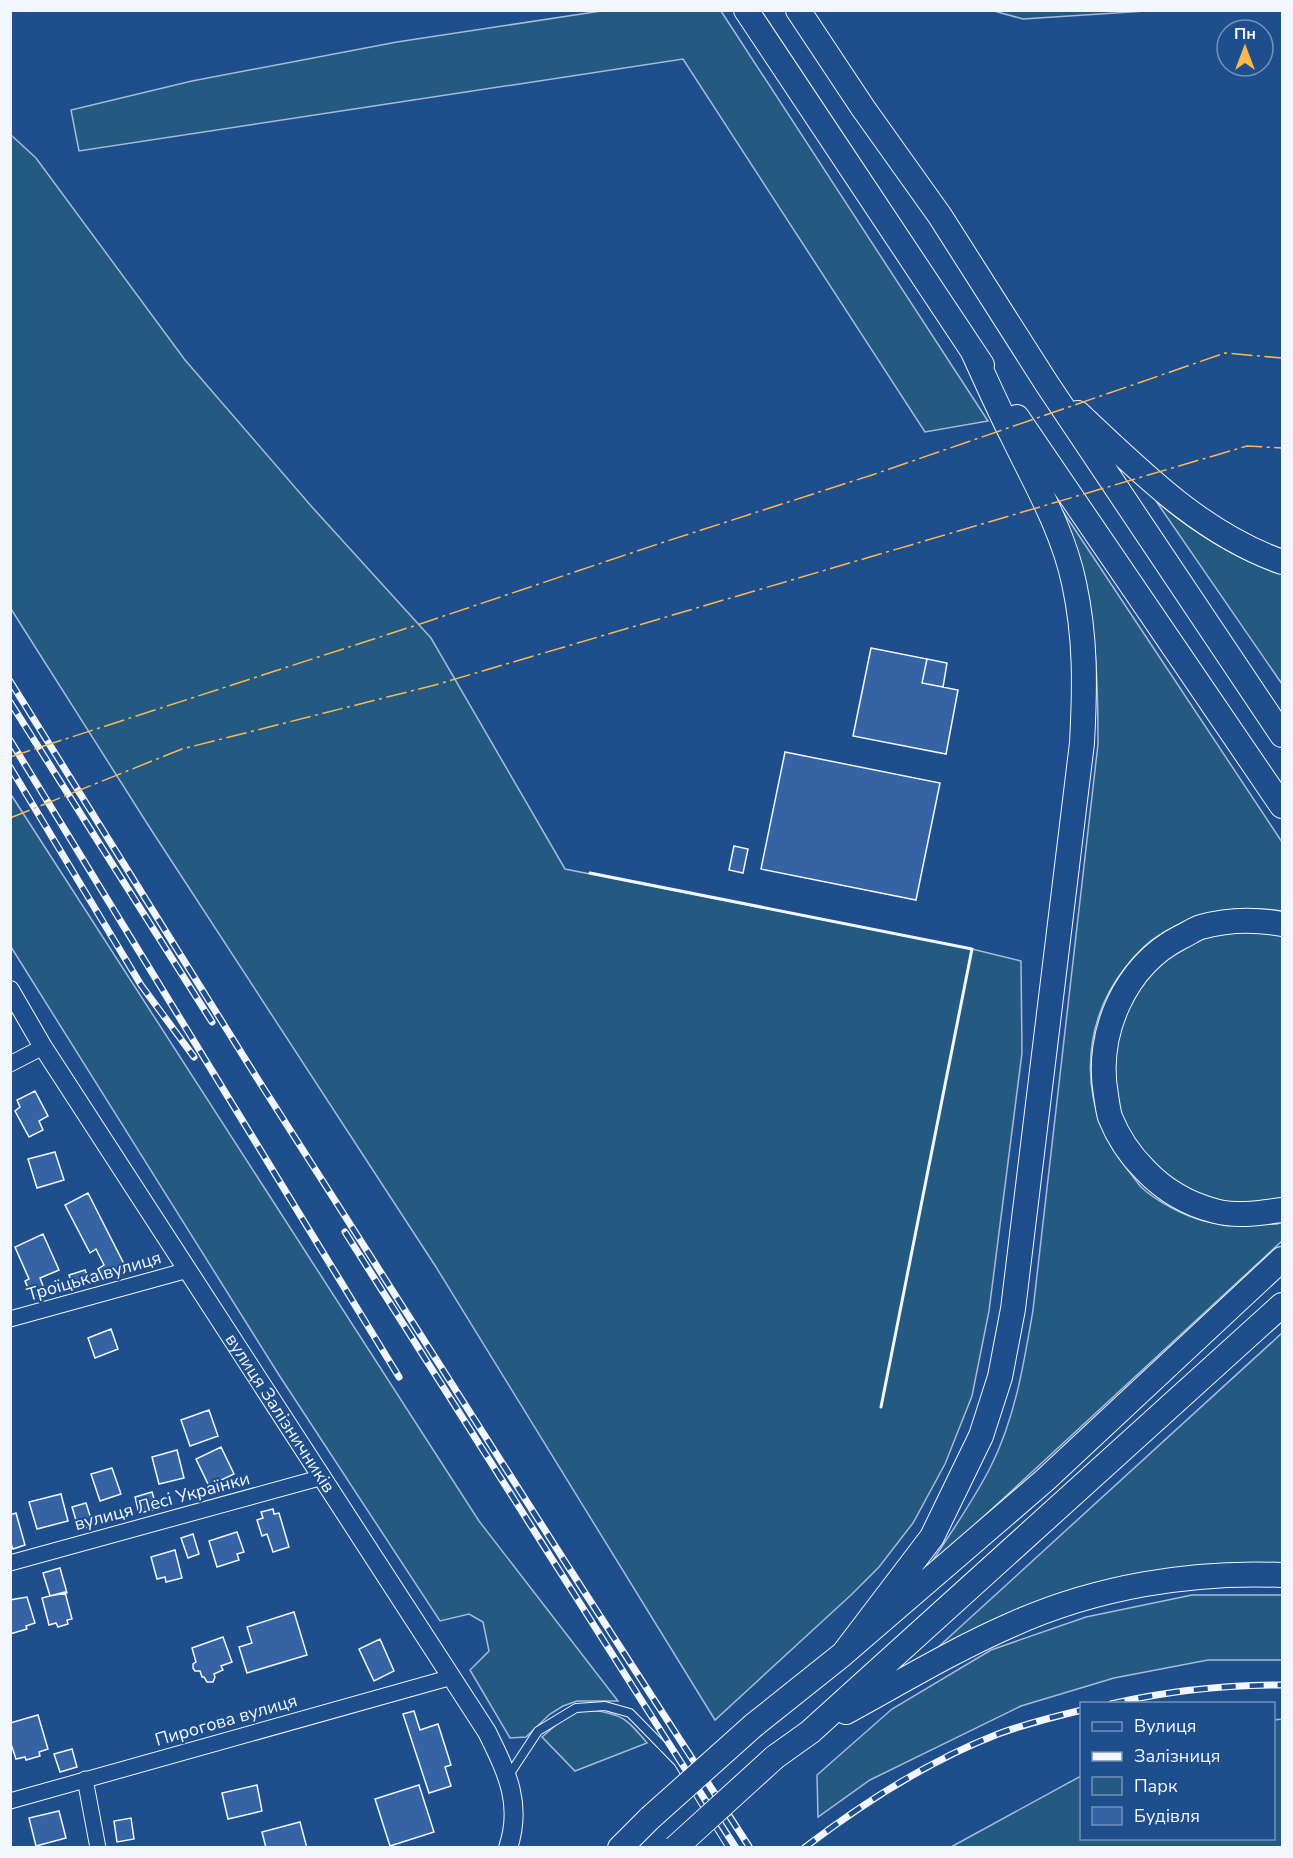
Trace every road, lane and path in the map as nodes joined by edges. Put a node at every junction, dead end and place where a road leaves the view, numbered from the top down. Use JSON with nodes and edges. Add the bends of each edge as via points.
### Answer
{"nodes":[{"id":1,"x":746,"y":10,"type":"edge"},
{"id":2,"x":798,"y":10,"type":"edge"},
{"id":3,"x":973,"y":352,"type":"junction"},
{"id":4,"x":1047,"y":384,"type":"junction"},
{"id":5,"x":1282,"y":562,"type":"edge"},
{"id":6,"x":1282,"y":735,"type":"edge"},
{"id":7,"x":1282,"y":806,"type":"edge"},
{"id":8,"x":1282,"y":924,"type":"edge"},
{"id":9,"x":10,"y":990,"type":"edge"},
{"id":10,"x":43,"y":1047,"type":"junction"},
{"id":11,"x":10,"y":1064,"type":"edge"},
{"id":12,"x":1282,"y":1210,"type":"edge"},
{"id":13,"x":1282,"y":1259,"type":"edge"},
{"id":14,"x":188,"y":1270,"type":"junction"},
{"id":15,"x":1282,"y":1305,"type":"edge"},
{"id":16,"x":10,"y":1319,"type":"edge"},
{"id":17,"x":323,"y":1477,"type":"junction"},
{"id":18,"x":10,"y":1563,"type":"edge"},
{"id":19,"x":1282,"y":1575,"type":"edge"},
{"id":20,"x":843,"y":1654,"type":"junction"},
{"id":21,"x":452,"y":1677,"type":"junction"},
{"id":22,"x":810,"y":1732,"type":"junction"},
{"id":23,"x":508,"y":1777,"type":"junction"},
{"id":24,"x":85,"y":1779,"type":"junction"},
{"id":25,"x":10,"y":1801,"type":"edge"},
{"id":26,"x":515,"y":1802,"type":"junction"},
{"id":27,"x":98,"y":1848,"type":"edge"},
{"id":28,"x":508,"y":1848,"type":"edge"},
{"id":29,"x":522,"y":1848,"type":"edge"},
{"id":30,"x":620,"y":1848,"type":"edge"},
{"id":31,"x":675,"y":1848,"type":"edge"},
{"id":32,"x":731,"y":1848,"type":"edge"}],
"edges":[{"from":1,"to":3,"type":"highway"},
{"from":2,"to":4,"type":"highway","via":[[940,216]]},
{"from":3,"to":7,"type":"highway"},
{"from":3,"to":20,"type":"highway","via":[[1045,498],[1074,581],[1083,640],[1082,743],[1013,1309],[1000,1377],[981,1436],[932,1537]]},
{"from":4,"to":5,"type":"highway","via":[[1165,493],[1217,531]]},
{"from":4,"to":6,"type":"highway"},
{"from":8,"to":12,"type":"highway","via":[[1230,921],[1199,928],[1170,942],[1146,962],[1125,990],[1111,1021],[1104,1052],[1104,1085],[1110,1116],[1129,1153],[1177,1197],[1215,1212]]},
{"from":9,"to":10,"type":"street","name":"вулиця Залізничників"},
{"from":10,"to":11,"type":"street"},
{"from":10,"to":14,"type":"street","name":"вулиця Залізничників"},
{"from":13,"to":20,"type":"highway","via":[[1045,1480]]},
{"from":14,"to":16,"type":"street","name":"Троїцька вулиця"},
{"from":14,"to":17,"type":"street","name":"вулиця Залізничників"},
{"from":15,"to":22,"type":"highway"},
{"from":17,"to":18,"type":"street","name":"вулиця Лесі Українки"},
{"from":17,"to":21,"type":"street","name":"вулиця Залізничників"},
{"from":19,"to":22,"type":"highway","via":[[1183,1579],[1120,1589],[1069,1603],[957,1650]]},
{"from":20,"to":30,"type":"highway","bridge":true,"via":[[754,1725]]},
{"from":21,"to":23,"type":"street","name":"вулиця Залізничників","via":[[488,1732]]},
{"from":21,"to":24,"type":"street","name":"Пирогова вулиця"},
{"from":22,"to":31,"type":"highway","bridge":true,"via":[[775,1757]]},
{"from":23,"to":26,"type":"street","name":"вулиця Залізничників"},
{"from":23,"to":32,"type":"lane","via":[[538,1731],[576,1708],[605,1706],[630,1713],[678,1762]]},
{"from":24,"to":25,"type":"street","name":"Пирогова вулиця"},
{"from":24,"to":27,"type":"street"},
{"from":26,"to":28,"type":"street","name":"вулиця Залізничників"},
{"from":26,"to":29,"type":"street"}]}
